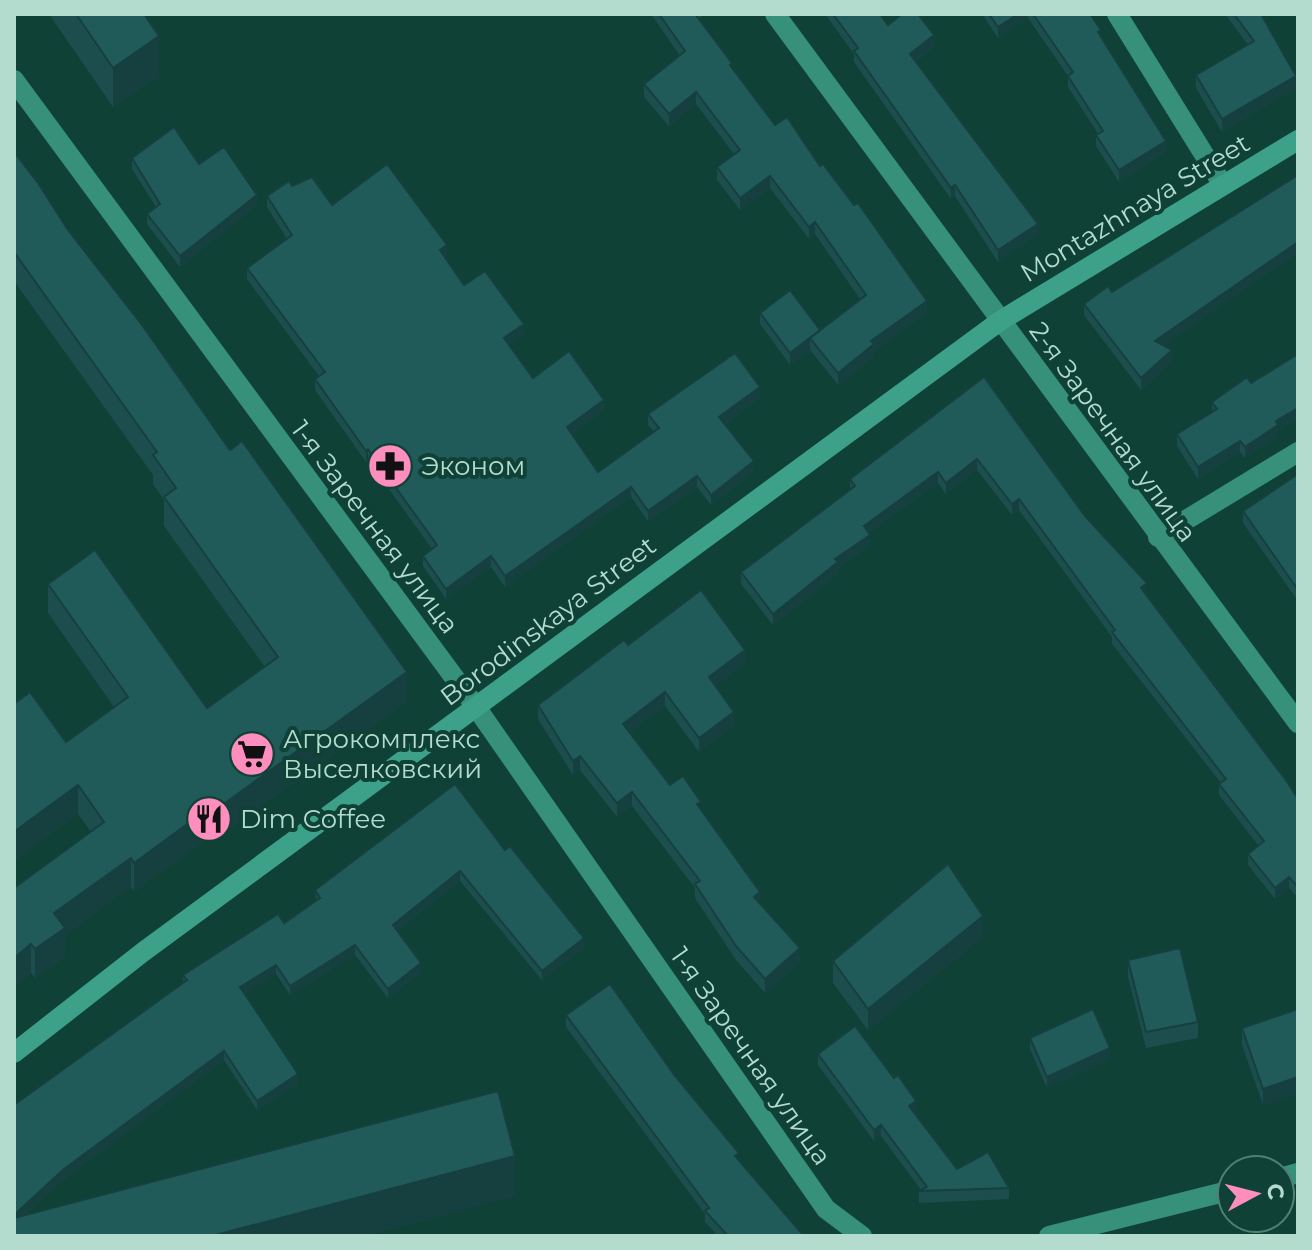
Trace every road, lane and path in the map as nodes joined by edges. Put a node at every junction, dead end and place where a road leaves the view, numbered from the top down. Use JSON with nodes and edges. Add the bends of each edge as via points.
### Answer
{"nodes":[{"id":1,"x":775,"y":14,"type":"edge"},
{"id":2,"x":1117,"y":14,"type":"edge"},
{"id":3,"x":14,"y":80,"type":"edge"},
{"id":4,"x":1298,"y":140,"type":"edge"},
{"id":5,"x":1223,"y":185,"type":"junction"},
{"id":6,"x":1000,"y":321,"type":"junction"},
{"id":7,"x":1298,"y":452,"type":"edge"},
{"id":8,"x":1158,"y":537,"type":"junction"},
{"id":9,"x":476,"y":707,"type":"junction"},
{"id":10,"x":1298,"y":723,"type":"edge"},
{"id":11,"x":14,"y":1053,"type":"edge"},
{"id":12,"x":1216,"y":1194,"type":"edge"},
{"id":13,"x":862,"y":1236,"type":"edge"},
{"id":14,"x":1049,"y":1236,"type":"edge"}],
"edges":[{"from":1,"to":6,"type":"street","name":"2-я Заречная улица"},
{"from":2,"to":5,"type":"street"},
{"from":3,"to":9,"type":"street","name":"1-я Заречная улица"},
{"from":4,"to":5,"type":"main road","name":"Montazhnaya Street"},
{"from":5,"to":6,"type":"main road","name":"Montazhnaya Street"},
{"from":6,"to":8,"type":"street","name":"2-я Заречная улица"},
{"from":6,"to":9,"type":"main road","name":"Borodinskaya Street"},
{"from":7,"to":8,"type":"street"},
{"from":8,"to":10,"type":"street","name":"2-я Заречная улица"},
{"from":9,"to":11,"type":"main road","name":"Borodinskaya Street"},
{"from":9,"to":13,"type":"street","name":"1-я Заречная улица","via":[[826,1209]]},
{"from":12,"to":14,"type":"street"}]}
